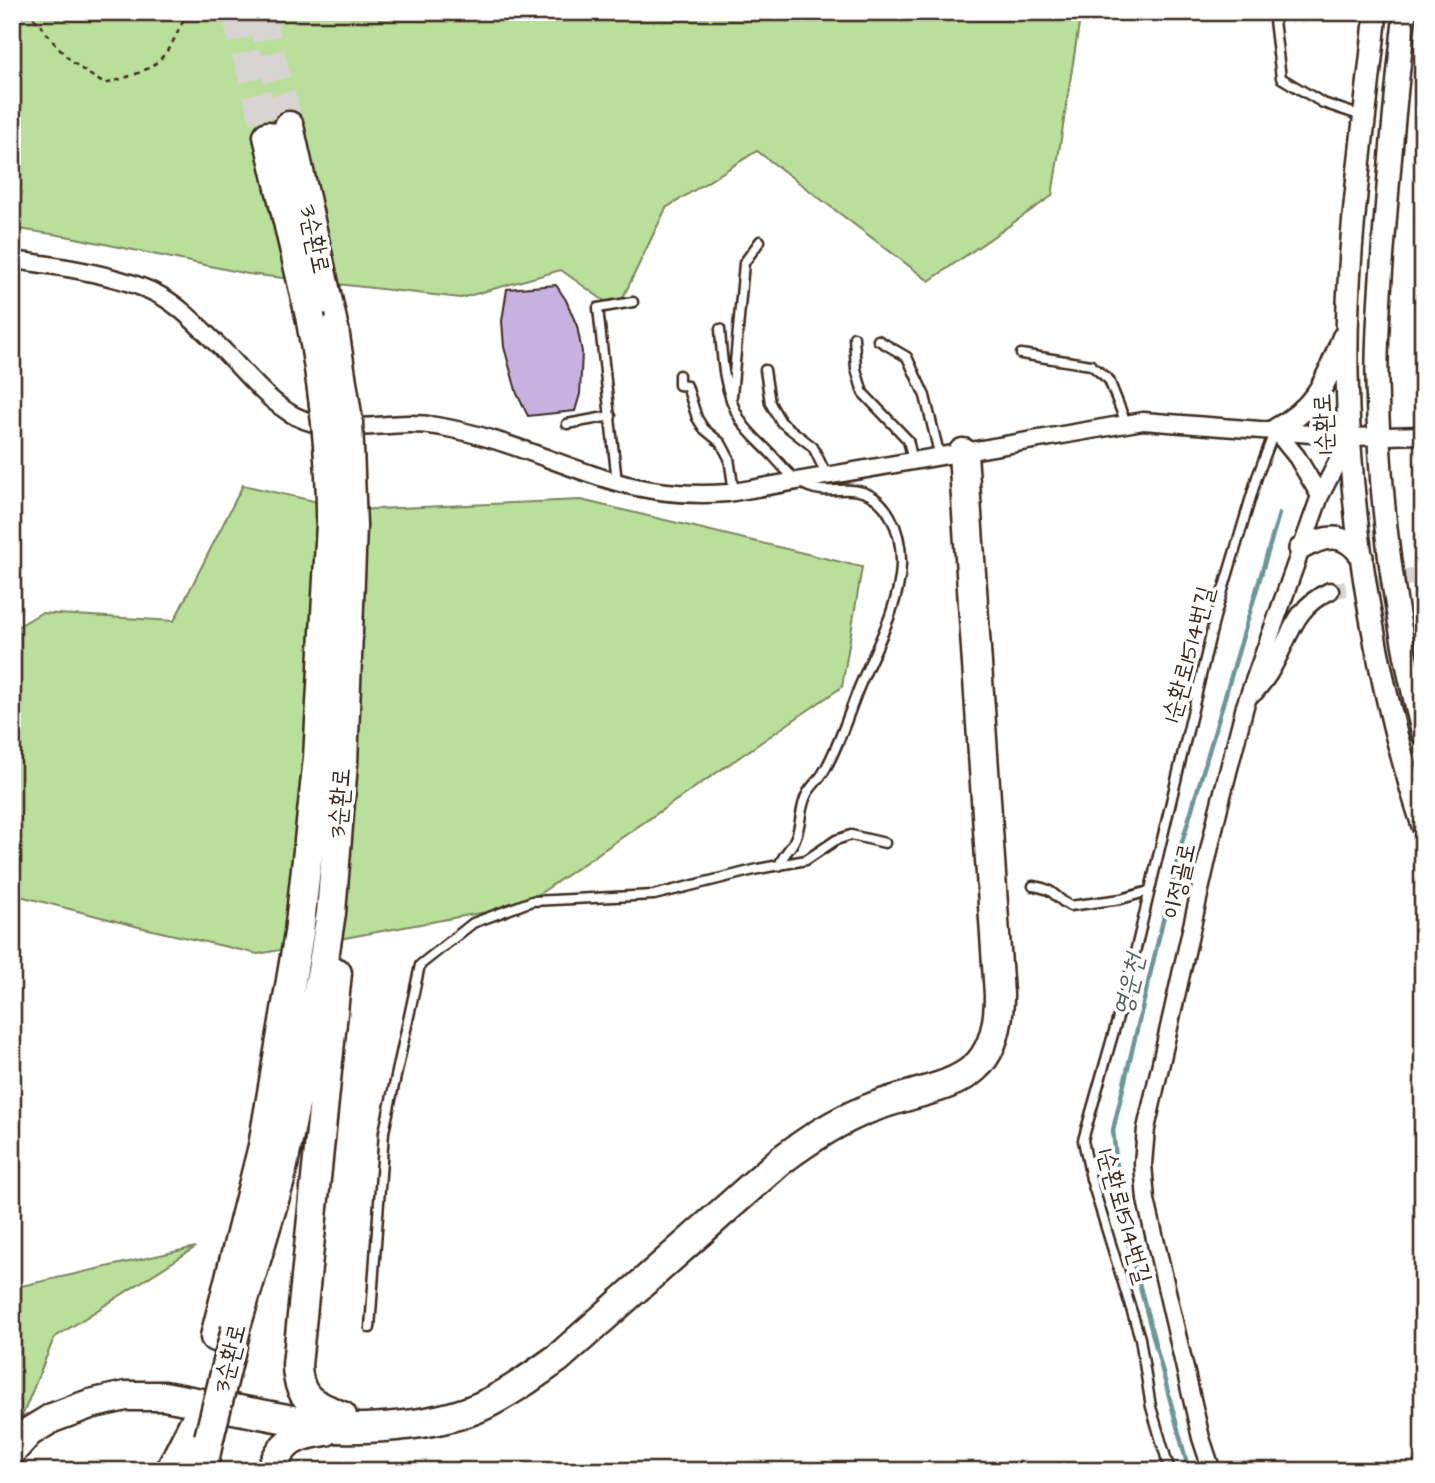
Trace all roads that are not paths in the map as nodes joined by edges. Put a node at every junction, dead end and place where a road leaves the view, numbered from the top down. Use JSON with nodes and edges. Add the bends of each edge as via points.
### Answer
{"nodes":[{"id":1,"x":1273,"y":12,"type":"edge"},
{"id":2,"x":1376,"y":12,"type":"edge"},
{"id":3,"x":1405,"y":12,"type":"edge"},
{"id":4,"x":1365,"y":117,"type":"junction"},
{"id":5,"x":279,"y":131,"type":"tunnel mouth"},
{"id":6,"x":760,"y":241,"type":"dead end"},
{"id":7,"x":12,"y":260,"type":"edge"},
{"id":8,"x":633,"y":302,"type":"dead end"},
{"id":9,"x":1348,"y":323,"type":"junction"},
{"id":10,"x":720,"y":329,"type":"dead end"},
{"id":11,"x":854,"y":337,"type":"dead end"},
{"id":12,"x":878,"y":340,"type":"dead end"},
{"id":13,"x":1021,"y":354,"type":"dead end"},
{"id":14,"x":765,"y":370,"type":"dead end"},
{"id":15,"x":679,"y":375,"type":"dead end"},
{"id":16,"x":732,"y":402,"type":"junction"},
{"id":17,"x":611,"y":416,"type":"junction"},
{"id":18,"x":1126,"y":423,"type":"junction"},
{"id":19,"x":567,"y":424,"type":"dead end"},
{"id":20,"x":1275,"y":430,"type":"junction"},
{"id":21,"x":1423,"y":435,"type":"edge"},
{"id":22,"x":1350,"y":437,"type":"junction"},
{"id":23,"x":953,"y":454,"type":"junction"},
{"id":24,"x":913,"y":461,"type":"junction"},
{"id":25,"x":827,"y":476,"type":"junction"},
{"id":26,"x":797,"y":481,"type":"junction"},
{"id":27,"x":617,"y":482,"type":"junction"},
{"id":28,"x":734,"y":492,"type":"junction"},
{"id":29,"x":1321,"y":496,"type":"junction"},
{"id":30,"x":342,"y":525,"type":"junction"},
{"id":31,"x":1300,"y":549,"type":"junction"},
{"id":32,"x":1362,"y":557,"type":"junction"},
{"id":33,"x":1330,"y":591,"type":"tunnel mouth"},
{"id":34,"x":1245,"y":706,"type":"junction"},
{"id":35,"x":1423,"y":734,"type":"edge"},
{"id":36,"x":341,"y":782,"type":"junction"},
{"id":37,"x":1423,"y":826,"type":"edge"},
{"id":38,"x":885,"y":843,"type":"dead end"},
{"id":39,"x":779,"y":866,"type":"junction"},
{"id":40,"x":1032,"y":886,"type":"dead end"},
{"id":41,"x":1149,"y":891,"type":"junction"},
{"id":42,"x":370,"y":1328,"type":"dead end"},
{"id":43,"x":225,"y":1333,"type":"junction"},
{"id":44,"x":343,"y":1422,"type":"junction"},
{"id":45,"x":202,"y":1430,"type":"junction"},
{"id":46,"x":12,"y":1437,"type":"edge"},
{"id":47,"x":12,"y":1451,"type":"edge"},
{"id":48,"x":170,"y":1471,"type":"edge"},
{"id":49,"x":184,"y":1471,"type":"edge"},
{"id":50,"x":202,"y":1471,"type":"edge"},
{"id":51,"x":271,"y":1471,"type":"edge"},
{"id":52,"x":1170,"y":1471,"type":"edge"},
{"id":53,"x":1212,"y":1471,"type":"edge"}],
"edges":[{"from":1,"to":4,"type":"lane","via":[[1281,78],[1323,103]]},
{"from":2,"to":4,"type":"street","name":"1순환로"},
{"from":3,"to":35,"type":"street","via":[[1386,204],[1377,380],[1389,544]]},
{"from":4,"to":9,"type":"street","name":"1순환로"},
{"from":5,"to":30,"type":"highway","name":"3순환로","bridge":true,"via":[[348,421]]},
{"from":6,"to":16,"type":"lane","via":[[744,263]]},
{"from":7,"to":27,"type":"street","via":[[96,275],[161,296],[279,405],[307,421],[345,428],[400,423],[439,426],[518,447]]},
{"from":8,"to":17,"type":"lane","via":[[598,308]]},
{"from":9,"to":20,"type":"street","via":[[1319,394],[1295,419]]},
{"from":9,"to":22,"type":"street","name":"1순환로"},
{"from":10,"to":16,"type":"lane","via":[[723,371]]},
{"from":11,"to":24,"type":"lane","via":[[863,393],[908,440]]},
{"from":12,"to":23,"type":"lane","via":[[907,357]]},
{"from":13,"to":18,"type":"lane","via":[[1091,365],[1109,380]]},
{"from":14,"to":25,"type":"lane","via":[[770,404],[781,422],[813,447]]},
{"from":15,"to":28,"type":"lane","via":[[679,386],[687,386],[697,418],[729,458]]},
{"from":16,"to":26,"type":"lane","via":[[742,423]]},
{"from":17,"to":19,"type":"lane"},
{"from":17,"to":27,"type":"lane"},
{"from":18,"to":20,"type":"street"},
{"from":18,"to":23,"type":"street"},
{"from":20,"to":22,"type":"street"},
{"from":20,"to":29,"type":"street"},
{"from":20,"to":41,"type":"lane","name":"1순환로1514번길","via":[[1215,617]]},
{"from":21,"to":22,"type":"street"},
{"from":22,"to":29,"type":"street","name":"이정골로"},
{"from":22,"to":32,"type":"street","name":"1순환로"},
{"from":23,"to":24,"type":"street"},
{"from":23,"to":44,"type":"highway","via":[[999,995],[996,1033],[989,1052],[953,1082],[867,1109],[809,1138],[558,1358],[518,1387],[446,1417],[401,1425]]},
{"from":24,"to":25,"type":"street"},
{"from":25,"to":26,"type":"street"},
{"from":26,"to":28,"type":"street"},
{"from":26,"to":39,"type":"lane","via":[[812,489],[850,490],[877,498],[895,524],[901,565],[889,614],[842,732],[822,774],[808,791],[794,843],[783,853]]},
{"from":27,"to":28,"type":"street","via":[[669,492]]},
{"from":29,"to":31,"type":"street","name":"이정골로"},
{"from":30,"to":36,"type":"highway","name":"3순환로"},
{"from":30,"to":43,"type":"highway","name":"3순환로","via":[[299,933]]},
{"from":31,"to":32,"type":"street","via":[[1328,538],[1353,544]]},
{"from":31,"to":34,"type":"street","name":"이정골로"},
{"from":32,"to":37,"type":"street","name":"1순환로","via":[[1394,727]]},
{"from":33,"to":34,"type":"street","via":[[1303,609],[1271,670]]},
{"from":34,"to":53,"type":"street","name":"이정골로","via":[[1146,1129],[1143,1164],[1146,1200]]},
{"from":36,"to":43,"type":"highway","name":"3순환로","via":[[331,913],[280,1180]]},
{"from":36,"to":44,"type":"highway","via":[[340,945],[297,1379],[303,1395]]},
{"from":38,"to":39,"type":"lane","via":[[851,835],[806,860]]},
{"from":39,"to":42,"type":"lane","via":[[654,895],[532,901],[472,923],[419,964],[384,1132]]},
{"from":40,"to":41,"type":"lane","via":[[1050,888],[1070,906]]},
{"from":41,"to":52,"type":"lane","name":"1순환로1514번길","via":[[1083,1140],[1140,1338],[1151,1406]]},
{"from":43,"to":45,"type":"highway","name":"3순환로","bridge":true},
{"from":44,"to":46,"type":"highway","via":[[178,1385],[151,1384],[94,1391],[44,1412]]},
{"from":44,"to":47,"type":"highway","via":[[314,1426],[164,1396],[126,1396],[51,1418],[29,1432]]},
{"from":44,"to":51,"type":"highway","via":[[296,1437],[278,1454]]},
{"from":45,"to":48,"type":"highway"},
{"from":45,"to":49,"type":"highway","name":"3순환로"},
{"from":45,"to":50,"type":"highway","name":"3순환로"}]}
